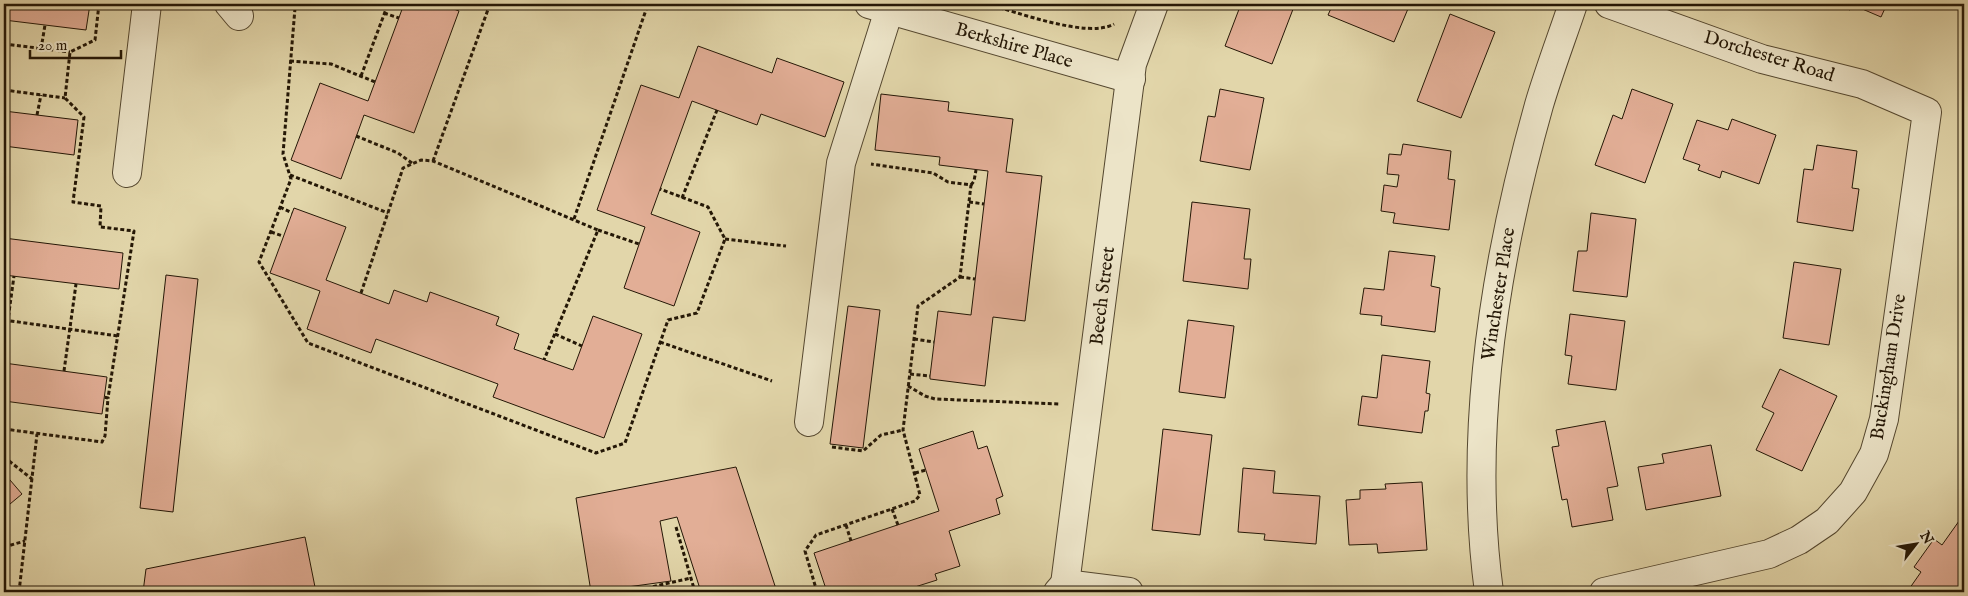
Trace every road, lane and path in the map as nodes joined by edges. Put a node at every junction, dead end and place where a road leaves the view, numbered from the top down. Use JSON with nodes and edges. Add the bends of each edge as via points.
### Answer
{"nodes":[{"id":1,"x":99,"y":4,"type":"edge"},
{"id":2,"x":147,"y":4,"type":"edge"},
{"id":3,"x":300,"y":4,"type":"edge"},
{"id":4,"x":388,"y":4,"type":"edge"},
{"id":5,"x":490,"y":4,"type":"edge"},
{"id":6,"x":648,"y":4,"type":"edge"},
{"id":7,"x":987,"y":4,"type":"edge"},
{"id":8,"x":1154,"y":4,"type":"edge"},
{"id":9,"x":1573,"y":4,"type":"edge"},
{"id":10,"x":1609,"y":4,"type":"edge"},
{"id":11,"x":1003,"y":6,"type":"edge"},
{"id":12,"x":879,"y":7,"type":"edge"},
{"id":13,"x":384,"y":14,"type":"junction"},
{"id":14,"x":399,"y":18,"type":"dead end"},
{"id":15,"x":1117,"y":22,"type":"dead end"},
{"id":16,"x":45,"y":25,"type":"dead end"},
{"id":17,"x":4,"y":44,"type":"edge"},
{"id":18,"x":41,"y":48,"type":"junction"},
{"id":19,"x":70,"y":52,"type":"junction"},
{"id":20,"x":290,"y":62,"type":"junction"},
{"id":21,"x":361,"y":76,"type":"junction"},
{"id":22,"x":1131,"y":79,"type":"junction"},
{"id":23,"x":375,"y":82,"type":"dead end"},
{"id":24,"x":4,"y":90,"type":"edge"},
{"id":25,"x":40,"y":95,"type":"junction"},
{"id":26,"x":65,"y":98,"type":"junction"},
{"id":27,"x":717,"y":110,"type":"dead end"},
{"id":28,"x":1927,"y":112,"type":"joint"},
{"id":29,"x":37,"y":115,"type":"dead end"},
{"id":30,"x":356,"y":136,"type":"dead end"},
{"id":31,"x":433,"y":161,"type":"junction"},
{"id":32,"x":412,"y":163,"type":"junction"},
{"id":33,"x":868,"y":164,"type":"dead end"},
{"id":34,"x":976,"y":170,"type":"dead end"},
{"id":35,"x":127,"y":173,"type":"dead end"},
{"id":36,"x":290,"y":175,"type":"junction"},
{"id":37,"x":971,"y":185,"type":"junction"},
{"id":38,"x":660,"y":189,"type":"dead end"},
{"id":39,"x":682,"y":198,"type":"junction"},
{"id":40,"x":969,"y":202,"type":"junction"},
{"id":41,"x":984,"y":204,"type":"dead end"},
{"id":42,"x":280,"y":207,"type":"junction"},
{"id":43,"x":292,"y":213,"type":"dead end"},
{"id":44,"x":388,"y":213,"type":"junction"},
{"id":45,"x":574,"y":219,"type":"junction"},
{"id":46,"x":598,"y":230,"type":"junction"},
{"id":47,"x":270,"y":232,"type":"junction"},
{"id":48,"x":283,"y":236,"type":"dead end"},
{"id":49,"x":725,"y":238,"type":"junction"},
{"id":50,"x":639,"y":244,"type":"dead end"},
{"id":51,"x":786,"y":246,"type":"dead end"},
{"id":52,"x":14,"y":276,"type":"dead end"},
{"id":53,"x":960,"y":277,"type":"junction"},
{"id":54,"x":975,"y":279,"type":"dead end"},
{"id":55,"x":76,"y":284,"type":"dead end"},
{"id":56,"x":361,"y":293,"type":"dead end"},
{"id":57,"x":6,"y":320,"type":"edge"},
{"id":58,"x":70,"y":329,"type":"junction"},
{"id":59,"x":555,"y":334,"type":"junction"},
{"id":60,"x":118,"y":336,"type":"junction"},
{"id":61,"x":914,"y":339,"type":"junction"},
{"id":62,"x":660,"y":342,"type":"junction"},
{"id":63,"x":934,"y":342,"type":"dead end"},
{"id":64,"x":582,"y":346,"type":"dead end"},
{"id":65,"x":4,"y":349,"type":"edge"},
{"id":66,"x":544,"y":360,"type":"dead end"},
{"id":67,"x":64,"y":371,"type":"dead end"},
{"id":68,"x":910,"y":374,"type":"junction"},
{"id":69,"x":930,"y":376,"type":"dead end"},
{"id":70,"x":772,"y":381,"type":"dead end"},
{"id":71,"x":908,"y":386,"type":"junction"},
{"id":72,"x":1060,"y":404,"type":"dead end"},
{"id":73,"x":809,"y":422,"type":"dead end"},
{"id":74,"x":4,"y":429,"type":"edge"},
{"id":75,"x":902,"y":430,"type":"junction"},
{"id":76,"x":37,"y":434,"type":"junction"},
{"id":77,"x":832,"y":447,"type":"dead end"},
{"id":78,"x":4,"y":457,"type":"edge"},
{"id":79,"x":926,"y":470,"type":"dead end"},
{"id":80,"x":915,"y":473,"type":"junction"},
{"id":81,"x":32,"y":479,"type":"junction"},
{"id":82,"x":892,"y":509,"type":"junction"},
{"id":83,"x":846,"y":525,"type":"junction"},
{"id":84,"x":898,"y":525,"type":"dead end"},
{"id":85,"x":676,"y":527,"type":"dead end"},
{"id":86,"x":25,"y":541,"type":"junction"},
{"id":87,"x":851,"y":541,"type":"dead end"},
{"id":88,"x":4,"y":546,"type":"edge"},
{"id":89,"x":691,"y":578,"type":"junction"},
{"id":90,"x":1063,"y":589,"type":"edge"},
{"id":91,"x":634,"y":591,"type":"dead end"},
{"id":92,"x":19,"y":592,"type":"edge"},
{"id":93,"x":695,"y":592,"type":"edge"},
{"id":94,"x":817,"y":592,"type":"edge"},
{"id":95,"x":1129,"y":592,"type":"edge"},
{"id":96,"x":1489,"y":592,"type":"edge"},
{"id":97,"x":1604,"y":592,"type":"edge"}],
"edges":[{"from":1,"to":19,"type":"path","via":[[95,40]]},
{"from":2,"to":35,"type":"street"},
{"from":3,"to":20,"type":"path","via":[[295,8]]},
{"from":4,"to":13,"type":"path"},
{"from":5,"to":31,"type":"path"},
{"from":6,"to":45,"type":"path"},
{"from":7,"to":11,"type":"path"},
{"from":8,"to":22,"type":"street","name":"Beech Street","via":[[1132,64]]},
{"from":9,"to":96,"type":"street","name":"Winchester Place","via":[[1535,120],[1516,191],[1498,282],[1487,373],[1482,465],[1484,551]]},
{"from":10,"to":28,"type":"street","name":"Dorchester Road","via":[[1762,59],[1862,84]]},
{"from":11,"to":15,"type":"path","via":[[1081,29],[1100,29]]},
{"from":12,"to":22,"type":"street","name":"Berkshire Place"},
{"from":12,"to":73,"type":"street","via":[[841,163]]},
{"from":13,"to":14,"type":"path"},
{"from":13,"to":21,"type":"path"},
{"from":16,"to":18,"type":"path"},
{"from":17,"to":18,"type":"path"},
{"from":18,"to":19,"type":"path"},
{"from":19,"to":26,"type":"path"},
{"from":20,"to":21,"type":"path","via":[[331,64]]},
{"from":20,"to":36,"type":"path","via":[[283,154]]},
{"from":21,"to":23,"type":"path"},
{"from":22,"to":90,"type":"street","name":"Beech Street"},
{"from":24,"to":25,"type":"path"},
{"from":25,"to":26,"type":"path"},
{"from":25,"to":29,"type":"path"},
{"from":26,"to":60,"type":"path","via":[[84,117],[73,202],[101,206],[100,227],[134,231]]},
{"from":27,"to":39,"type":"path"},
{"from":28,"to":97,"type":"street","name":"Buckingham Drive","via":[[1884,419],[1874,454],[1853,492],[1827,521],[1799,540],[1768,554]]},
{"from":30,"to":32,"type":"path","via":[[398,152]]},
{"from":31,"to":32,"type":"path"},
{"from":31,"to":45,"type":"path"},
{"from":32,"to":44,"type":"path","via":[[403,168]]},
{"from":33,"to":37,"type":"path","via":[[932,173],[948,182]]},
{"from":34,"to":37,"type":"path"},
{"from":36,"to":42,"type":"path"},
{"from":36,"to":44,"type":"path"},
{"from":37,"to":40,"type":"path"},
{"from":38,"to":39,"type":"path"},
{"from":39,"to":49,"type":"path","via":[[708,206]]},
{"from":40,"to":41,"type":"path"},
{"from":40,"to":53,"type":"path"},
{"from":42,"to":43,"type":"path"},
{"from":42,"to":47,"type":"path"},
{"from":44,"to":56,"type":"path"},
{"from":45,"to":46,"type":"path"},
{"from":46,"to":50,"type":"path"},
{"from":46,"to":59,"type":"path"},
{"from":47,"to":48,"type":"path"},
{"from":47,"to":62,"type":"path","via":[[259,262],[308,343],[596,453],[625,443]]},
{"from":49,"to":51,"type":"path"},
{"from":49,"to":62,"type":"path","via":[[697,313],[668,320]]},
{"from":52,"to":57,"type":"path"},
{"from":53,"to":54,"type":"path"},
{"from":53,"to":61,"type":"path","via":[[918,306]]},
{"from":55,"to":58,"type":"path"},
{"from":57,"to":58,"type":"path"},
{"from":57,"to":65,"type":"path"},
{"from":58,"to":60,"type":"path"},
{"from":58,"to":67,"type":"path"},
{"from":59,"to":64,"type":"path"},
{"from":59,"to":66,"type":"path"},
{"from":60,"to":76,"type":"path","via":[[106,398],[102,442]]},
{"from":61,"to":63,"type":"path"},
{"from":61,"to":68,"type":"path"},
{"from":62,"to":70,"type":"path"},
{"from":68,"to":69,"type":"path"},
{"from":68,"to":71,"type":"path"},
{"from":71,"to":72,"type":"path","via":[[935,399]]},
{"from":71,"to":75,"type":"path"},
{"from":74,"to":76,"type":"path"},
{"from":75,"to":77,"type":"path","via":[[881,435],[863,450]]},
{"from":75,"to":80,"type":"path"},
{"from":76,"to":81,"type":"path"},
{"from":78,"to":81,"type":"path"},
{"from":79,"to":80,"type":"path"},
{"from":80,"to":82,"type":"path","via":[[920,495],[915,501]]},
{"from":81,"to":86,"type":"path"},
{"from":82,"to":83,"type":"path"},
{"from":82,"to":84,"type":"path"},
{"from":83,"to":87,"type":"path"},
{"from":83,"to":94,"type":"path","via":[[816,535],[805,551]]},
{"from":85,"to":89,"type":"path"},
{"from":86,"to":88,"type":"path"},
{"from":86,"to":92,"type":"path"},
{"from":89,"to":91,"type":"path"},
{"from":89,"to":93,"type":"path"},
{"from":90,"to":95,"type":"street"}]}
